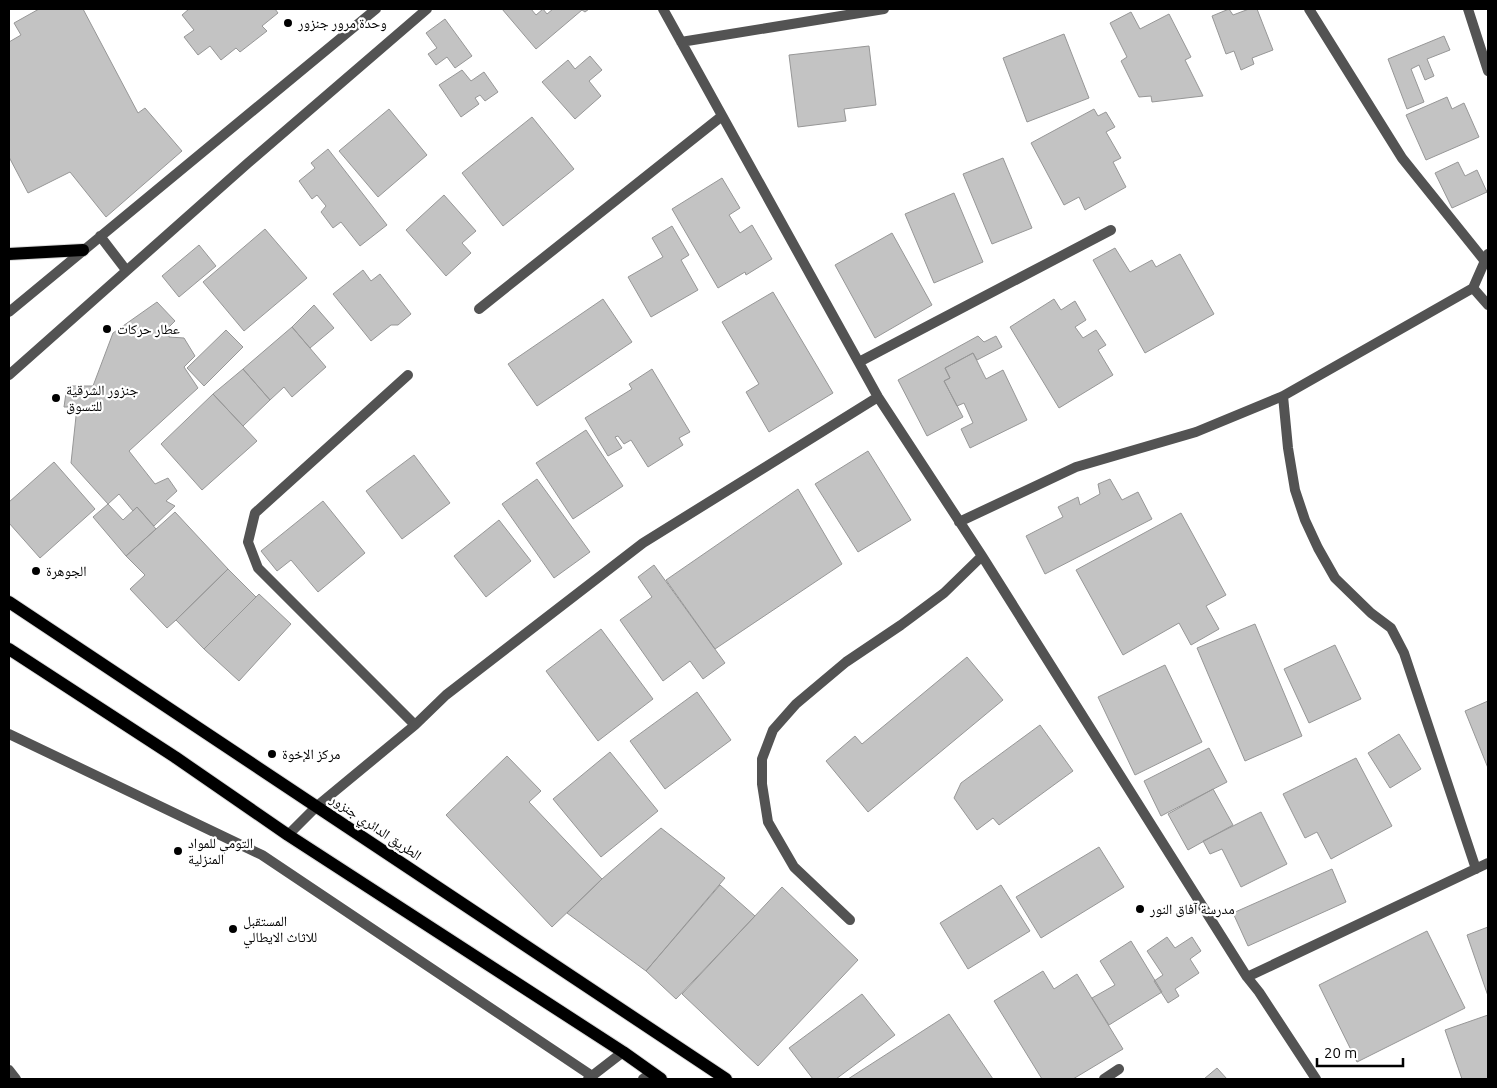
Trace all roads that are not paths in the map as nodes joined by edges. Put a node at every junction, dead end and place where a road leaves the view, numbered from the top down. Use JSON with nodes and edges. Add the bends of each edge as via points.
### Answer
{"nodes":[{"id":1,"x":376,"y":9,"type":"edge"},
{"id":2,"x":427,"y":9,"type":"edge"},
{"id":3,"x":663,"y":9,"type":"edge"},
{"id":4,"x":884,"y":9,"type":"edge"},
{"id":5,"x":1309,"y":9,"type":"edge"},
{"id":6,"x":1468,"y":9,"type":"edge"},
{"id":7,"x":681,"y":42,"type":"junction"},
{"id":8,"x":1488,"y":71,"type":"edge"},
{"id":9,"x":722,"y":116,"type":"junction"},
{"id":10,"x":1111,"y":230,"type":"dead end"},
{"id":11,"x":100,"y":236,"type":"junction"},
{"id":12,"x":83,"y":250,"type":"junction"},
{"id":13,"x":9,"y":254,"type":"edge"},
{"id":14,"x":1486,"y":257,"type":"edge"},
{"id":15,"x":126,"y":270,"type":"junction"},
{"id":16,"x":1473,"y":288,"type":"junction"},
{"id":17,"x":1488,"y":305,"type":"edge"},
{"id":18,"x":479,"y":309,"type":"dead end"},
{"id":19,"x":9,"y":312,"type":"edge"},
{"id":20,"x":859,"y":362,"type":"junction"},
{"id":21,"x":9,"y":375,"type":"edge"},
{"id":22,"x":408,"y":375,"type":"dead end"},
{"id":23,"x":1283,"y":396,"type":"junction"},
{"id":24,"x":878,"y":397,"type":"junction"},
{"id":25,"x":959,"y":522,"type":"junction"},
{"id":26,"x":982,"y":556,"type":"junction"},
{"id":27,"x":9,"y":602,"type":"edge"},
{"id":28,"x":9,"y":649,"type":"edge"},
{"id":29,"x":415,"y":725,"type":"junction"},
{"id":30,"x":9,"y":734,"type":"edge"},
{"id":31,"x":317,"y":806,"type":"junction"},
{"id":32,"x":288,"y":835,"type":"junction"},
{"id":33,"x":1488,"y":863,"type":"edge"},
{"id":34,"x":1476,"y":869,"type":"junction"},
{"id":35,"x":850,"y":920,"type":"dead end"},
{"id":36,"x":1246,"y":977,"type":"junction"},
{"id":37,"x":623,"y":1052,"type":"junction"},
{"id":38,"x":1120,"y":1069,"type":"dead end"},
{"id":39,"x":9,"y":1070,"type":"edge"},
{"id":40,"x":652,"y":1077,"type":"edge"},
{"id":41,"x":590,"y":1078,"type":"edge"},
{"id":42,"x":16,"y":1079,"type":"edge"},
{"id":43,"x":726,"y":1079,"type":"edge"},
{"id":44,"x":1104,"y":1079,"type":"edge"},
{"id":45,"x":1316,"y":1079,"type":"edge"}],
"edges":[{"from":1,"to":11,"type":"street"},
{"from":2,"to":15,"type":"street"},
{"from":3,"to":7,"type":"street"},
{"from":4,"to":7,"type":"street"},
{"from":5,"to":14,"type":"street","via":[[1402,158]]},
{"from":6,"to":8,"type":"street"},
{"from":7,"to":9,"type":"street"},
{"from":9,"to":18,"type":"street"},
{"from":9,"to":20,"type":"street"},
{"from":10,"to":20,"type":"street"},
{"from":11,"to":12,"type":"street"},
{"from":11,"to":15,"type":"street"},
{"from":12,"to":13,"type":"main road"},
{"from":12,"to":19,"type":"street"},
{"from":14,"to":16,"type":"street"},
{"from":15,"to":21,"type":"street"},
{"from":16,"to":17,"type":"street"},
{"from":16,"to":23,"type":"street"},
{"from":20,"to":24,"type":"street"},
{"from":22,"to":29,"type":"street","via":[[255,513],[248,542],[258,568]]},
{"from":23,"to":25,"type":"street","via":[[1196,432],[1076,467]]},
{"from":23,"to":34,"type":"street","via":[[1295,490],[1306,520],[1335,578],[1391,628],[1404,653]]},
{"from":24,"to":25,"type":"street"},
{"from":24,"to":29,"type":"street","via":[[643,543],[446,696]]},
{"from":25,"to":26,"type":"street"},
{"from":26,"to":35,"type":"street","via":[[944,592],[846,662],[796,704],[773,730],[762,758],[768,822],[794,867]]},
{"from":26,"to":36,"type":"street"},
{"from":27,"to":31,"type":"main road","name":"الطريق الدائري جنزور"},
{"from":28,"to":32,"type":"main road"},
{"from":29,"to":31,"type":"street"},
{"from":30,"to":41,"type":"street","via":[[262,855]]},
{"from":31,"to":32,"type":"street"},
{"from":31,"to":43,"type":"main road","name":"الطريق الدائري جنزور"},
{"from":32,"to":37,"type":"main road"},
{"from":33,"to":34,"type":"street"},
{"from":34,"to":36,"type":"street"},
{"from":36,"to":45,"type":"street"},
{"from":37,"to":40,"type":"main road"},
{"from":37,"to":41,"type":"street"},
{"from":38,"to":44,"type":"street"},
{"from":39,"to":42,"type":"street"}]}
